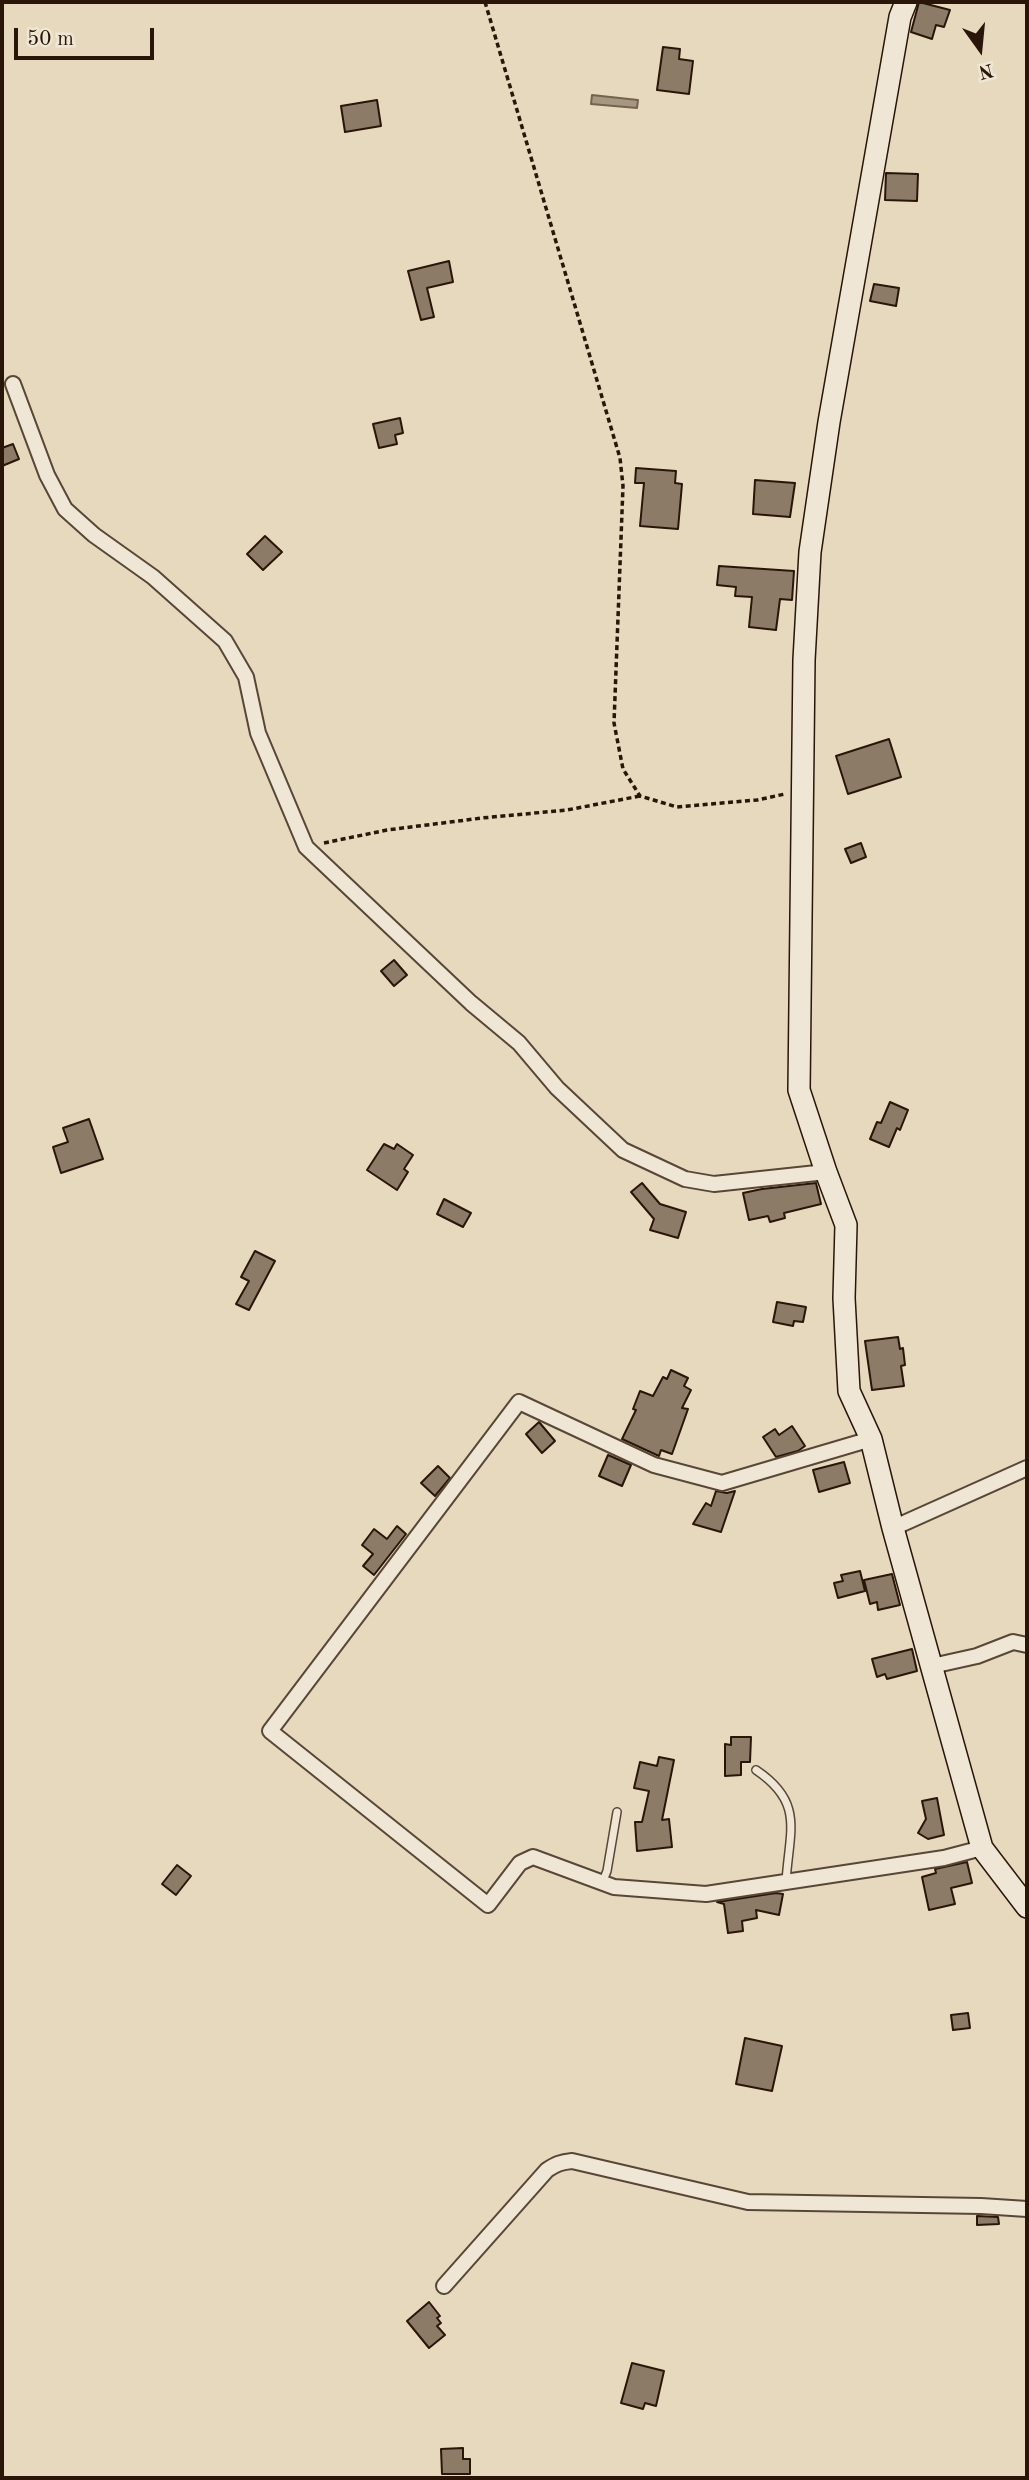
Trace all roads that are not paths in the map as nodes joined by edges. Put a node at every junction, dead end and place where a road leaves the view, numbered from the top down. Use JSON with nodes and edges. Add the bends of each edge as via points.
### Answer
{"nodes":[{"id":1,"x":906,"y":2,"type":"edge"},
{"id":2,"x":13,"y":384,"type":"dead end"},
{"id":3,"x":826,"y":1172,"type":"junction"},
{"id":4,"x":872,"y":1439,"type":"junction"},
{"id":5,"x":1027,"y":1468,"type":"edge"},
{"id":6,"x":893,"y":1528,"type":"junction"},
{"id":7,"x":1027,"y":1645,"type":"edge"},
{"id":8,"x":932,"y":1666,"type":"junction"},
{"id":9,"x":756,"y":1770,"type":"dead end"},
{"id":10,"x":617,"y":1812,"type":"dead end"},
{"id":11,"x":982,"y":1848,"type":"junction"},
{"id":12,"x":786,"y":1882,"type":"junction"},
{"id":13,"x":602,"y":1883,"type":"junction"},
{"id":14,"x":1027,"y":1907,"type":"edge"},
{"id":15,"x":1027,"y":2209,"type":"edge"},
{"id":16,"x":444,"y":2286,"type":"dead end"}],
"edges":[{"from":1,"to":3,"type":"street","via":[[890,71],[810,552],[804,660],[800,1090]]},
{"from":2,"to":3,"type":"street","via":[[47,475],[65,509],[153,577],[225,641],[246,677],[258,733],[306,847],[519,1043],[557,1088],[623,1150],[685,1179],[714,1184]]},
{"from":3,"to":4,"type":"street","via":[[846,1225],[849,1391]]},
{"from":4,"to":6,"type":"street"},
{"from":4,"to":13,"type":"street","via":[[722,1483],[653,1465],[519,1402],[270,1731],[488,1905],[520,1863],[533,1857]]},
{"from":5,"to":6,"type":"street"},
{"from":6,"to":8,"type":"street"},
{"from":7,"to":8,"type":"street","via":[[1013,1642]]},
{"from":8,"to":11,"type":"street"},
{"from":9,"to":12,"type":"lane","via":[[771,1780],[790,1807]]},
{"from":10,"to":13,"type":"lane"},
{"from":11,"to":12,"type":"street"},
{"from":11,"to":14,"type":"street"},
{"from":12,"to":13,"type":"street","via":[[706,1894]]},
{"from":15,"to":16,"type":"street","via":[[748,2202],[563,2162],[547,2170]]}]}
